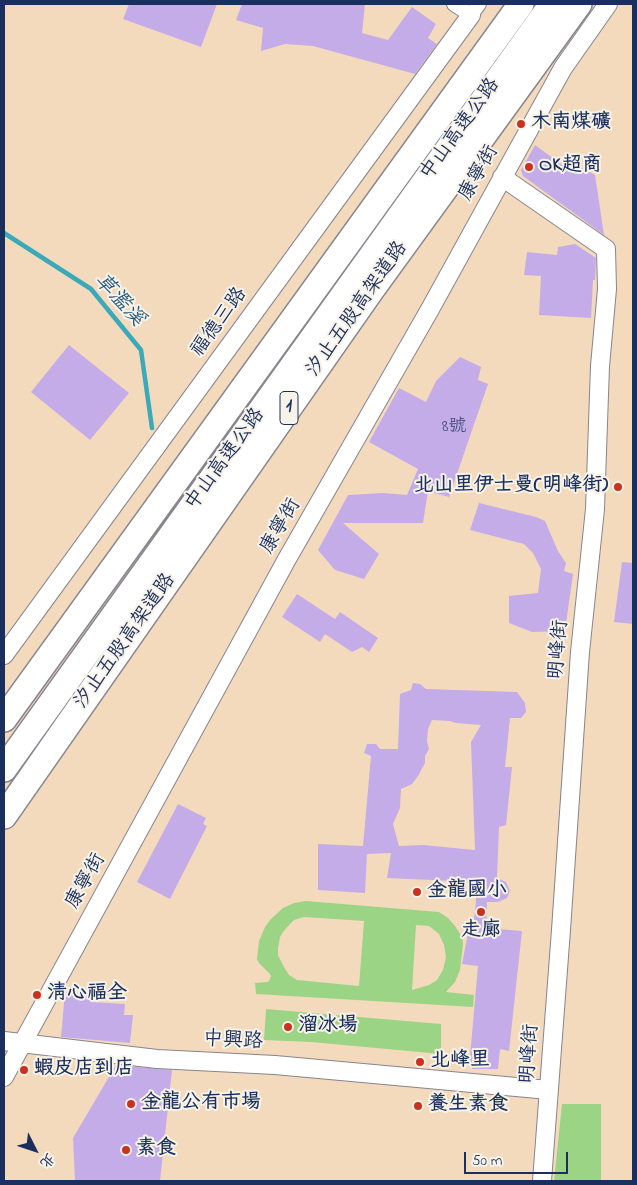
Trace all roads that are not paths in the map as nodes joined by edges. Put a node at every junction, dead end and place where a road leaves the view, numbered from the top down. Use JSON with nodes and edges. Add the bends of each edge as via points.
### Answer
{"nodes":[{"id":1,"x":454,"y":4,"type":"edge"},
{"id":2,"x":521,"y":4,"type":"edge"},
{"id":3,"x":552,"y":4,"type":"edge"},
{"id":4,"x":579,"y":4,"type":"edge"},
{"id":5,"x":608,"y":4,"type":"edge"},
{"id":6,"x":475,"y":9,"type":"edge"},
{"id":7,"x":502,"y":177,"type":"junction"},
{"id":8,"x":4,"y":655,"type":"edge"},
{"id":9,"x":4,"y":719,"type":"edge"},
{"id":10,"x":4,"y":769,"type":"edge"},
{"id":11,"x":4,"y":816,"type":"edge"},
{"id":12,"x":4,"y":1041,"type":"edge"},
{"id":13,"x":21,"y":1044,"type":"junction"},
{"id":14,"x":4,"y":1077,"type":"edge"},
{"id":15,"x":549,"y":1090,"type":"junction"},
{"id":16,"x":542,"y":1181,"type":"edge"}],
"edges":[{"from":1,"to":6,"type":"street"},
{"from":2,"to":9,"type":"highway","name":"中山高速公路"},
{"from":3,"to":10,"type":"highway","name":"中山高速公路","number":"1"},
{"from":4,"to":11,"type":"highway","name":"汐止五股高架道路","number":"1","via":[[370,292]]},
{"from":5,"to":7,"type":"street","name":"康寧街","via":[[563,68]]},
{"from":6,"to":8,"type":"street","name":"福德三路"},
{"from":7,"to":13,"type":"street","name":"康寧街"},
{"from":7,"to":15,"type":"street","name":"明峰街","via":[[606,249],[607,289],[594,509],[580,652]]},
{"from":12,"to":13,"type":"street","name":"中興路"},
{"from":13,"to":14,"type":"street","name":"康寧街"},
{"from":13,"to":15,"type":"street","name":"中興路","via":[[157,1059],[275,1065]]},
{"from":15,"to":16,"type":"street","name":"明峰街"}]}
